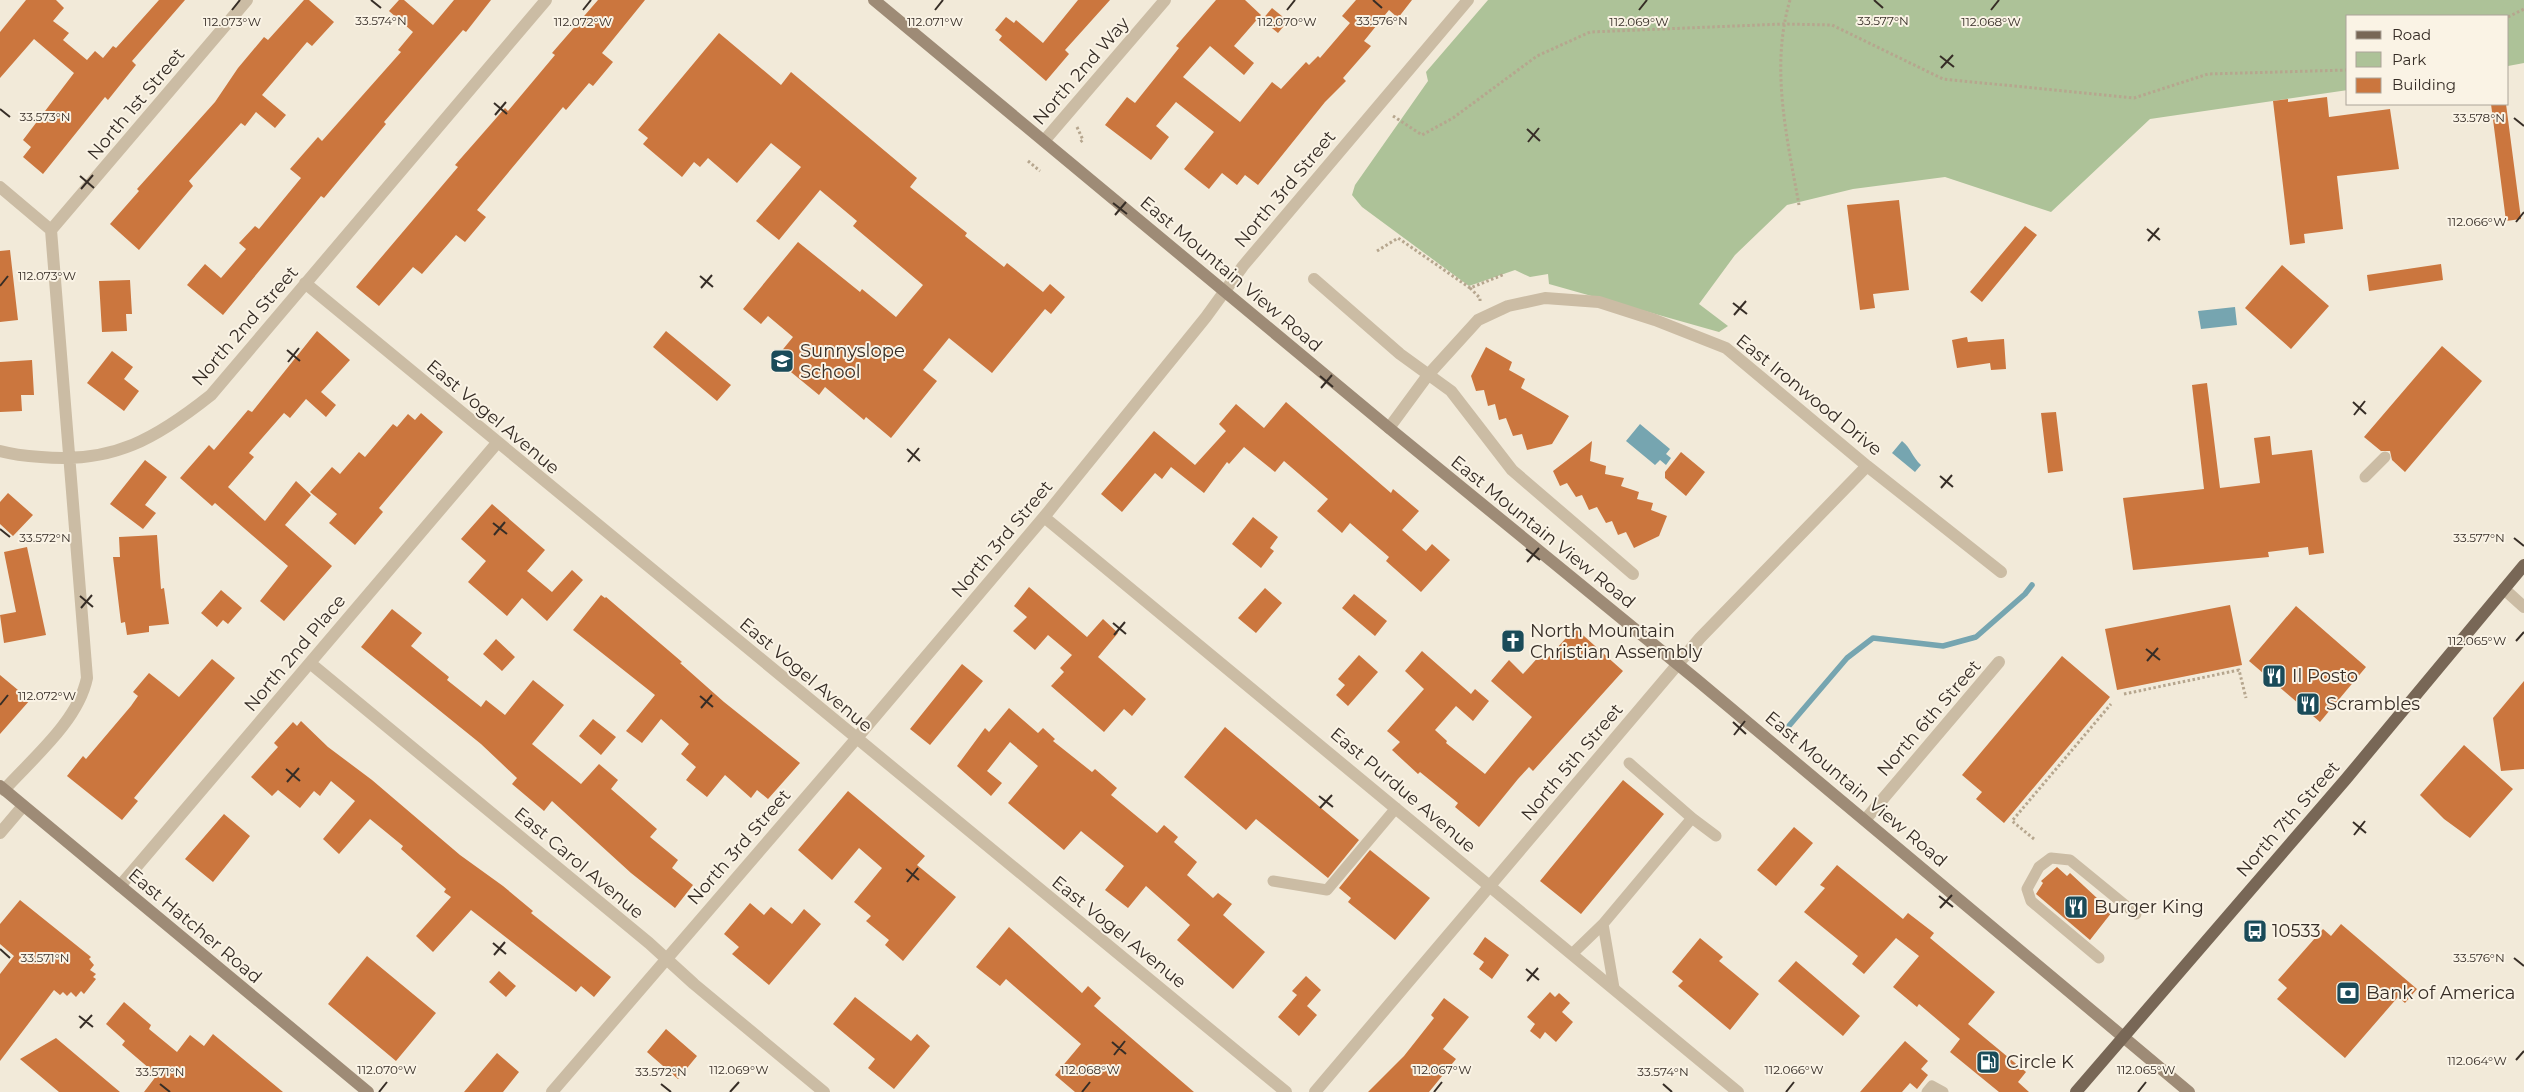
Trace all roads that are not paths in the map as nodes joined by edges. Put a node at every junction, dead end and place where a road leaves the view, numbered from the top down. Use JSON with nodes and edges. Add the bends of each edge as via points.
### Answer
{"nodes":[{"id":1,"x":247,"y":0,"type":"edge"},
{"id":2,"x":546,"y":0,"type":"edge"},
{"id":3,"x":874,"y":0,"type":"edge"},
{"id":4,"x":1165,"y":0,"type":"edge"},
{"id":5,"x":1468,"y":0,"type":"edge"},
{"id":6,"x":1044,"y":141,"type":"junction"},
{"id":7,"x":0,"y":187,"type":"edge"},
{"id":8,"x":51,"y":230,"type":"junction"},
{"id":9,"x":1314,"y":279,"type":"dead end"},
{"id":10,"x":305,"y":284,"type":"junction"},
{"id":11,"x":1225,"y":291,"type":"junction"},
{"id":12,"x":1428,"y":375,"type":"junction"},
{"id":13,"x":1389,"y":428,"type":"junction"},
{"id":14,"x":497,"y":443,"type":"junction"},
{"id":15,"x":0,"y":451,"type":"edge"},
{"id":16,"x":2385,"y":457,"type":"dead end"},
{"id":17,"x":70,"y":460,"type":"junction"},
{"id":18,"x":1867,"y":466,"type":"junction"},
{"id":19,"x":2365,"y":477,"type":"dead end"},
{"id":20,"x":1044,"y":517,"type":"junction"},
{"id":21,"x":2524,"y":566,"type":"edge"},
{"id":22,"x":2001,"y":572,"type":"dead end"},
{"id":23,"x":1633,"y":574,"type":"dead end"},
{"id":24,"x":2504,"y":589,"type":"junction"},
{"id":25,"x":2524,"y":607,"type":"edge"},
{"id":26,"x":2000,"y":662,"type":"dead end"},
{"id":27,"x":310,"y":663,"type":"junction"},
{"id":28,"x":1678,"y":664,"type":"junction"},
{"id":29,"x":856,"y":740,"type":"junction"},
{"id":30,"x":1629,"y":763,"type":"dead end"},
{"id":31,"x":2,"y":788,"type":"edge"},
{"id":32,"x":23,"y":806,"type":"junction"},
{"id":33,"x":1396,"y":808,"type":"junction"},
{"id":34,"x":1692,"y":818,"type":"junction"},
{"id":35,"x":1865,"y":820,"type":"junction"},
{"id":36,"x":0,"y":833,"type":"edge"},
{"id":37,"x":1716,"y":836,"type":"dead end"},
{"id":38,"x":1273,"y":881,"type":"dead end"},
{"id":39,"x":1490,"y":885,"type":"junction"},
{"id":40,"x":120,"y":886,"type":"junction"},
{"id":41,"x":2136,"y":914,"type":"dead end"},
{"id":42,"x":1603,"y":924,"type":"junction"},
{"id":43,"x":1572,"y":954,"type":"junction"},
{"id":44,"x":2099,"y":958,"type":"dead end"},
{"id":45,"x":666,"y":959,"type":"junction"},
{"id":46,"x":1614,"y":988,"type":"junction"},
{"id":47,"x":2124,"y":1036,"type":"junction"},
{"id":48,"x":368,"y":1092,"type":"edge"},
{"id":49,"x":552,"y":1092,"type":"edge"},
{"id":50,"x":824,"y":1092,"type":"edge"},
{"id":51,"x":1286,"y":1092,"type":"edge"},
{"id":52,"x":1315,"y":1092,"type":"edge"},
{"id":53,"x":1738,"y":1092,"type":"edge"},
{"id":54,"x":1927,"y":1092,"type":"edge"},
{"id":55,"x":1943,"y":1092,"type":"edge"},
{"id":56,"x":2076,"y":1092,"type":"edge"},
{"id":57,"x":2189,"y":1092,"type":"edge"}],
"edges":[{"from":1,"to":8,"type":"street","name":"North 1st Street"},
{"from":2,"to":10,"type":"street","name":"North 2nd Street"},
{"from":3,"to":6,"type":"street","name":"East Mountain View Road"},
{"from":4,"to":6,"type":"street","name":"North 2nd Way"},
{"from":5,"to":11,"type":"street","name":"North 3rd Street"},
{"from":6,"to":11,"type":"street","name":"East Mountain View Road"},
{"from":7,"to":8,"type":"street"},
{"from":8,"to":17,"type":"street"},
{"from":9,"to":12,"type":"street"},
{"from":10,"to":14,"type":"street","name":"East Vogel Avenue"},
{"from":10,"to":17,"type":"street","name":"North 2nd Street","via":[[211,395],[187,414],[129,448]]},
{"from":11,"to":13,"type":"street","name":"East Mountain View Road"},
{"from":11,"to":20,"type":"street","name":"North 3rd Street"},
{"from":12,"to":13,"type":"street","name":"East Ironwood Drive"},
{"from":12,"to":18,"type":"street","name":"East Ironwood Drive","via":[[1478,320],[1508,306],[1545,298],[1599,302],[1726,348]]},
{"from":12,"to":23,"type":"street","via":[[1451,391],[1512,470]]},
{"from":13,"to":28,"type":"street","name":"East Mountain View Road"},
{"from":14,"to":27,"type":"street","name":"North 2nd Place"},
{"from":14,"to":29,"type":"street","name":"East Vogel Avenue"},
{"from":15,"to":17,"type":"street"},
{"from":16,"to":19,"type":"lane"},
{"from":17,"to":31,"type":"street","via":[[87,678],[83,696],[74,712]]},
{"from":18,"to":22,"type":"street","name":"East Ironwood Drive"},
{"from":18,"to":28,"type":"street","name":"North 5th Street"},
{"from":20,"to":29,"type":"street","name":"North 3rd Street"},
{"from":20,"to":33,"type":"street","name":"East Purdue Avenue"},
{"from":21,"to":24,"type":"main road","name":"North 7th Street"},
{"from":24,"to":25,"type":"street"},
{"from":24,"to":47,"type":"main road","name":"North 7th Street","via":[[2346,779]]},
{"from":26,"to":35,"type":"street","name":"North 6th Street"},
{"from":27,"to":40,"type":"street","name":"North 2nd Place"},
{"from":27,"to":45,"type":"street","name":"East Carol Avenue"},
{"from":28,"to":35,"type":"street","name":"East Mountain View Road"},
{"from":28,"to":39,"type":"street","name":"North 5th Street"},
{"from":29,"to":45,"type":"street","name":"North 3rd Street"},
{"from":29,"to":51,"type":"street","name":"East Vogel Avenue"},
{"from":30,"to":34,"type":"lane"},
{"from":31,"to":32,"type":"street","name":"East Hatcher Road"},
{"from":32,"to":36,"type":"street"},
{"from":32,"to":40,"type":"street","name":"East Hatcher Road"},
{"from":33,"to":38,"type":"lane","via":[[1327,890]]},
{"from":33,"to":39,"type":"street","name":"East Purdue Avenue"},
{"from":34,"to":37,"type":"lane"},
{"from":34,"to":42,"type":"lane"},
{"from":35,"to":47,"type":"street","name":"East Mountain View Road"},
{"from":39,"to":43,"type":"street","name":"East Purdue Avenue"},
{"from":39,"to":52,"type":"street","name":"North 5th Street"},
{"from":40,"to":48,"type":"street","name":"East Hatcher Road"},
{"from":41,"to":44,"type":"lane","via":[[2070,860],[2051,858],[2039,867],[2027,889],[2031,901]]},
{"from":42,"to":43,"type":"lane"},
{"from":42,"to":46,"type":"lane"},
{"from":43,"to":46,"type":"street","name":"East Purdue Avenue"},
{"from":45,"to":49,"type":"street","name":"North 3rd Street"},
{"from":45,"to":50,"type":"street","name":"East Carol Avenue"},
{"from":46,"to":53,"type":"street","name":"East Purdue Avenue"},
{"from":47,"to":56,"type":"main road","name":"North 7th Street"},
{"from":47,"to":57,"type":"street","name":"East Mountain View Road"},
{"from":54,"to":55,"type":"lane","via":[[1932,1086]]}]}
